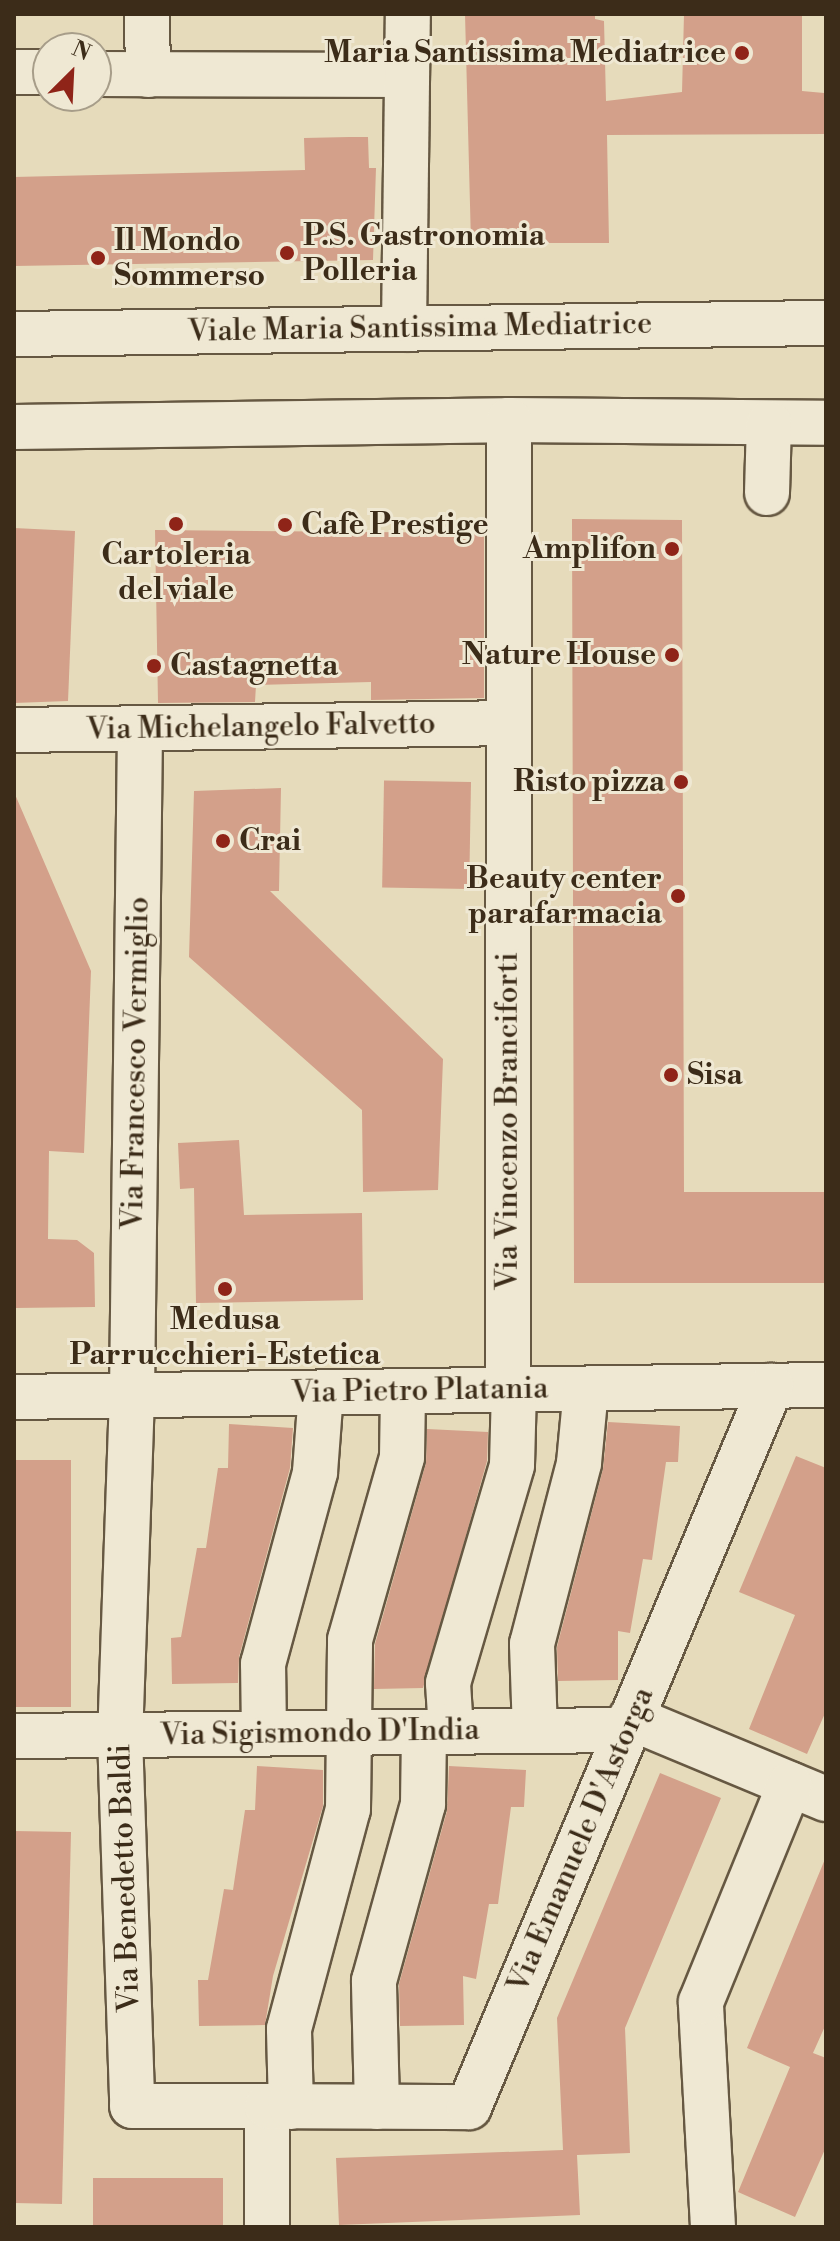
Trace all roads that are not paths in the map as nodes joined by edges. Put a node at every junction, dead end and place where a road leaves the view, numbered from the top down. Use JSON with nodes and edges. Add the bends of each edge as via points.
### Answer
{"nodes":[{"id":1,"x":147,"y":14,"type":"edge"},
{"id":2,"x":408,"y":14,"type":"edge"},
{"id":3,"x":112,"y":74,"type":"edge"},
{"id":4,"x":148,"y":75,"type":"junction"},
{"id":5,"x":407,"y":75,"type":"junction"},
{"id":6,"x":826,"y":323,"type":"edge"},
{"id":7,"x":404,"y":329,"type":"junction"},
{"id":8,"x":14,"y":334,"type":"edge"},
{"id":9,"x":509,"y":420,"type":"junction"},
{"id":10,"x":769,"y":423,"type":"junction"},
{"id":11,"x":826,"y":423,"type":"edge"},
{"id":12,"x":14,"y":427,"type":"edge"},
{"id":13,"x":767,"y":493,"type":"dead end"},
{"id":14,"x":509,"y":723,"type":"junction"},
{"id":15,"x":14,"y":730,"type":"edge"},
{"id":16,"x":140,"y":730,"type":"junction"},
{"id":17,"x":826,"y":1385,"type":"edge"},
{"id":18,"x":771,"y":1386,"type":"junction"},
{"id":19,"x":586,"y":1389,"type":"junction"},
{"id":20,"x":511,"y":1390,"type":"junction"},
{"id":21,"x":403,"y":1392,"type":"junction"},
{"id":22,"x":321,"y":1393,"type":"junction"},
{"id":23,"x":132,"y":1396,"type":"junction"},
{"id":24,"x":14,"y":1397,"type":"edge"},
{"id":25,"x":629,"y":1724,"type":"junction"},
{"id":26,"x":535,"y":1731,"type":"junction"},
{"id":27,"x":438,"y":1732,"type":"junction"},
{"id":28,"x":264,"y":1733,"type":"junction"},
{"id":29,"x":351,"y":1733,"type":"junction"},
{"id":30,"x":120,"y":1735,"type":"junction"},
{"id":31,"x":14,"y":1736,"type":"edge"},
{"id":32,"x":808,"y":1791,"type":"edge"},
{"id":33,"x":279,"y":2106,"type":"junction"},
{"id":34,"x":377,"y":2107,"type":"junction"},
{"id":35,"x":712,"y":2209,"type":"edge"},
{"id":36,"x":267,"y":2227,"type":"edge"}],
"edges":[{"from":1,"to":4,"type":"street"},
{"from":2,"to":5,"type":"street"},
{"from":3,"to":4,"type":"street"},
{"from":4,"to":5,"type":"street"},
{"from":5,"to":7,"type":"street"},
{"from":6,"to":7,"type":"street","name":"Viale Maria Santissima Mediatrice"},
{"from":7,"to":8,"type":"street","name":"Viale Maria Santissima Mediatrice"},
{"from":9,"to":10,"type":"street"},
{"from":9,"to":12,"type":"street"},
{"from":9,"to":14,"type":"street","name":"Via Vincenzo Branciforti"},
{"from":10,"to":11,"type":"street"},
{"from":10,"to":13,"type":"street"},
{"from":14,"to":16,"type":"street","name":"Via Michelangelo Falvetto"},
{"from":14,"to":20,"type":"street","name":"Via Vincenzo Branciforti"},
{"from":15,"to":16,"type":"street","name":"Via Michelangelo Falvetto"},
{"from":16,"to":23,"type":"street","name":"Via Francesco Vermiglio"},
{"from":17,"to":18,"type":"street","name":"Via Pietro Platania"},
{"from":18,"to":19,"type":"street","name":"Via Pietro Platania"},
{"from":18,"to":25,"type":"street","name":"Via Emanuele D'Astorga"},
{"from":19,"to":20,"type":"street","name":"Via Pietro Platania"},
{"from":19,"to":26,"type":"street","via":[[579,1463],[532,1644]]},
{"from":20,"to":21,"type":"street","name":"Via Pietro Platania"},
{"from":20,"to":27,"type":"street","name":"Via Vincenzo Branciforti","via":[[512,1465]]},
{"from":21,"to":22,"type":"street","name":"Via Pietro Platania"},
{"from":21,"to":29,"type":"street","via":[[402,1457],[350,1640]]},
{"from":22,"to":23,"type":"street","name":"Via Pietro Platania"},
{"from":22,"to":28,"type":"street","via":[[315,1472],[263,1664]]},
{"from":23,"to":24,"type":"street","name":"Via Pietro Platania"},
{"from":23,"to":30,"type":"street","name":"Via Benedetto Baldi"},
{"from":25,"to":26,"type":"street","name":"Via Sigismondo D'India"},
{"from":25,"to":32,"type":"street","name":"Via Sigismondo D'India"},
{"from":25,"to":34,"type":"street","name":"Via Emanuele D'Astorga","via":[[469,2107]]},
{"from":26,"to":27,"type":"street","name":"Via Sigismondo D'India"},
{"from":27,"to":29,"type":"street","name":"Via Sigismondo D'India"},
{"from":27,"to":34,"type":"street","name":"Via Vincenzo Branciforti","via":[[374,1981]]},
{"from":28,"to":29,"type":"street","name":"Via Sigismondo D'India"},
{"from":28,"to":30,"type":"street","name":"Via Sigismondo D'India"},
{"from":29,"to":33,"type":"street","via":[[348,1809],[289,2029]]},
{"from":30,"to":31,"type":"street","name":"Via Sigismondo D'India"},
{"from":30,"to":33,"type":"street","name":"Via Benedetto Baldi","via":[[132,2106]]},
{"from":32,"to":35,"type":"street","via":[[701,2002]]},
{"from":33,"to":34,"type":"street","name":"Via Emanuele D'Astorga"},
{"from":33,"to":36,"type":"street"}]}
